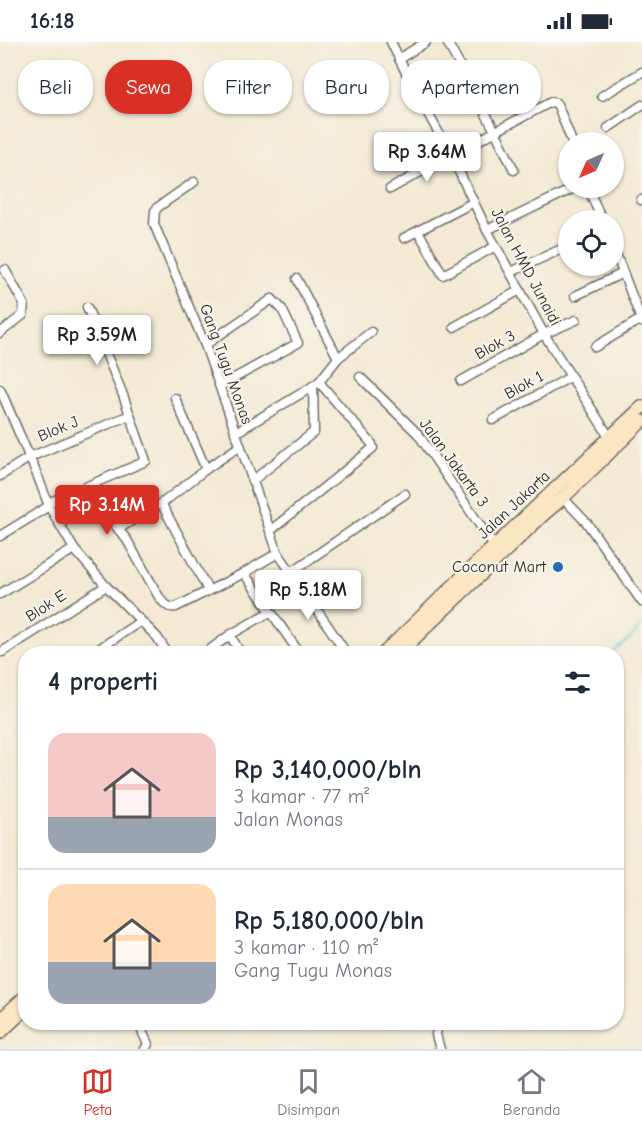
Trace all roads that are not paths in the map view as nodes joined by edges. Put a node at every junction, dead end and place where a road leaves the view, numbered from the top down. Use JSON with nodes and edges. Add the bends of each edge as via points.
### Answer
{"nodes":[{"id":1,"x":391,"y":42,"type":"edge"},
{"id":2,"x":426,"y":42,"type":"edge"},
{"id":3,"x":447,"y":42,"type":"edge"},
{"id":4,"x":399,"y":59,"type":"junction"},
{"id":5,"x":642,"y":72,"type":"edge"},
{"id":6,"x":602,"y":96,"type":"dead end"},
{"id":7,"x":642,"y":105,"type":"edge"},
{"id":8,"x":608,"y":129,"type":"dead end"},
{"id":9,"x":495,"y":131,"type":"junction"},
{"id":10,"x":568,"y":132,"type":"edge"},
{"id":11,"x":451,"y":155,"type":"junction"},
{"id":12,"x":514,"y":170,"type":"dead end"},
{"id":13,"x":194,"y":182,"type":"dead end"},
{"id":14,"x":390,"y":189,"type":"dead end"},
{"id":15,"x":558,"y":196,"type":"edge"},
{"id":16,"x":474,"y":202,"type":"junction"},
{"id":17,"x":487,"y":230,"type":"junction"},
{"id":18,"x":418,"y":231,"type":"junction"},
{"id":19,"x":404,"y":238,"type":"dead end"},
{"id":20,"x":496,"y":246,"type":"junction"},
{"id":21,"x":558,"y":251,"type":"edge"},
{"id":22,"x":5,"y":270,"type":"dead end"},
{"id":23,"x":511,"y":272,"type":"junction"},
{"id":24,"x":624,"y":273,"type":"edge"},
{"id":25,"x":618,"y":276,"type":"edge"},
{"id":26,"x":297,"y":279,"type":"dead end"},
{"id":27,"x":520,"y":290,"type":"junction"},
{"id":28,"x":575,"y":296,"type":"dead end"},
{"id":29,"x":87,"y":307,"type":"dead end"},
{"id":30,"x":576,"y":320,"type":"dead end"},
{"id":31,"x":641,"y":321,"type":"edge"},
{"id":32,"x":454,"y":327,"type":"dead end"},
{"id":33,"x":371,"y":332,"type":"dead end"},
{"id":34,"x":0,"y":333,"type":"edge"},
{"id":35,"x":544,"y":334,"type":"junction"},
{"id":36,"x":205,"y":345,"type":"junction"},
{"id":37,"x":595,"y":347,"type":"dead end"},
{"id":38,"x":338,"y":358,"type":"junction"},
{"id":39,"x":360,"y":377,"type":"dead end"},
{"id":40,"x":570,"y":377,"type":"junction"},
{"id":41,"x":461,"y":381,"type":"dead end"},
{"id":42,"x":316,"y":384,"type":"junction"},
{"id":43,"x":220,"y":386,"type":"junction"},
{"id":44,"x":0,"y":389,"type":"edge"},
{"id":45,"x":175,"y":398,"type":"dead end"},
{"id":46,"x":642,"y":407,"type":"edge"},
{"id":47,"x":130,"y":415,"type":"junction"},
{"id":48,"x":493,"y":420,"type":"dead end"},
{"id":49,"x":641,"y":425,"type":"edge"},
{"id":50,"x":235,"y":433,"type":"junction"},
{"id":51,"x":610,"y":438,"type":"junction"},
{"id":52,"x":240,"y":446,"type":"junction"},
{"id":53,"x":30,"y":457,"type":"junction"},
{"id":54,"x":206,"y":469,"type":"junction"},
{"id":55,"x":0,"y":476,"type":"edge"},
{"id":56,"x":252,"y":481,"type":"junction"},
{"id":57,"x":94,"y":484,"type":"junction"},
{"id":58,"x":405,"y":494,"type":"dead end"},
{"id":59,"x":563,"y":498,"type":"junction"},
{"id":60,"x":161,"y":503,"type":"junction"},
{"id":61,"x":49,"y":505,"type":"junction"},
{"id":62,"x":118,"y":529,"type":"junction"},
{"id":63,"x":270,"y":531,"type":"junction"},
{"id":64,"x":0,"y":536,"type":"edge"},
{"id":65,"x":494,"y":546,"type":"junction"},
{"id":66,"x":74,"y":549,"type":"junction"},
{"id":67,"x":278,"y":553,"type":"junction"},
{"id":68,"x":244,"y":573,"type":"junction"},
{"id":69,"x":291,"y":573,"type":"junction"},
{"id":70,"x":106,"y":586,"type":"junction"},
{"id":71,"x":208,"y":590,"type":"junction"},
{"id":72,"x":0,"y":594,"type":"edge"},
{"id":73,"x":642,"y":602,"type":"edge"},
{"id":74,"x":270,"y":612,"type":"junction"},
{"id":75,"x":141,"y":621,"type":"junction"},
{"id":76,"x":230,"y":635,"type":"junction"},
{"id":77,"x":103,"y":646,"type":"edge"},
{"id":78,"x":163,"y":646,"type":"edge"},
{"id":79,"x":215,"y":646,"type":"edge"},
{"id":80,"x":236,"y":646,"type":"edge"},
{"id":81,"x":294,"y":646,"type":"edge"},
{"id":82,"x":341,"y":646,"type":"edge"},
{"id":83,"x":396,"y":646,"type":"edge"},
{"id":84,"x":397,"y":646,"type":"edge"},
{"id":85,"x":2,"y":652,"type":"dead end"},
{"id":86,"x":18,"y":1003,"type":"edge"},
{"id":87,"x":18,"y":1016,"type":"edge"},
{"id":88,"x":0,"y":1020,"type":"edge"},
{"id":89,"x":141,"y":1030,"type":"edge"},
{"id":90,"x":437,"y":1030,"type":"edge"},
{"id":91,"x":0,"y":1033,"type":"edge"},
{"id":92,"x":145,"y":1049,"type":"edge"},
{"id":93,"x":440,"y":1049,"type":"edge"}],
"edges":[{"from":1,"to":4,"type":"street","name":"Jalan HMD Junaidi"},
{"from":2,"to":4,"type":"street"},
{"from":3,"to":9,"type":"street"},
{"from":4,"to":11,"type":"street","name":"Jalan HMD Junaidi"},
{"from":5,"to":6,"type":"street"},
{"from":7,"to":8,"type":"street"},
{"from":9,"to":10,"type":"street","via":[[551,102],[558,106]]},
{"from":9,"to":11,"type":"street"},
{"from":9,"to":12,"type":"street"},
{"from":11,"to":14,"type":"street"},
{"from":11,"to":16,"type":"street","name":"Jalan HMD Junaidi"},
{"from":13,"to":36,"type":"street","name":"Gang Tugu Monas","via":[[158,207],[154,224]]},
{"from":15,"to":17,"type":"street"},
{"from":16,"to":17,"type":"street","name":"Jalan HMD Junaidi"},
{"from":16,"to":18,"type":"street"},
{"from":17,"to":20,"type":"street","name":"Jalan HMD Junaidi"},
{"from":18,"to":19,"type":"street"},
{"from":18,"to":20,"type":"street","via":[[442,275]]},
{"from":20,"to":23,"type":"street","name":"Jalan HMD Junaidi"},
{"from":21,"to":23,"type":"street"},
{"from":22,"to":34,"type":"street","via":[[24,310]]},
{"from":23,"to":27,"type":"street","name":"Jalan HMD Junaidi"},
{"from":24,"to":31,"type":"street"},
{"from":25,"to":28,"type":"street"},
{"from":26,"to":38,"type":"street"},
{"from":27,"to":32,"type":"street"},
{"from":27,"to":35,"type":"street","name":"Jalan HMD Junaidi"},
{"from":29,"to":47,"type":"street"},
{"from":30,"to":35,"type":"street","name":"Blok 3"},
{"from":31,"to":37,"type":"street"},
{"from":33,"to":38,"type":"street"},
{"from":35,"to":40,"type":"street","name":"Jalan HMD Junaidi"},
{"from":35,"to":41,"type":"street","name":"Blok 3"},
{"from":36,"to":43,"type":"street","name":"Gang Tugu Monas"},
{"from":36,"to":43,"type":"street","via":[[272,299],[282,309],[298,343]]},
{"from":38,"to":42,"type":"street"},
{"from":39,"to":65,"type":"street","name":"Jalan Jakarta 3","via":[[418,434]]},
{"from":40,"to":48,"type":"street","name":"Blok 1"},
{"from":40,"to":51,"type":"street","name":"Jalan HMD Junaidi"},
{"from":42,"to":50,"type":"street"},
{"from":42,"to":56,"type":"street","via":[[314,432]]},
{"from":42,"to":63,"type":"street","via":[[374,447]]},
{"from":43,"to":50,"type":"street","name":"Gang Tugu Monas"},
{"from":44,"to":53,"type":"street"},
{"from":45,"to":54,"type":"street"},
{"from":46,"to":51,"type":"main road","name":"Jalan Jakarta"},
{"from":47,"to":53,"type":"street","name":"Blok J"},
{"from":47,"to":57,"type":"street","via":[[146,461]]},
{"from":49,"to":59,"type":"main road","name":"Jalan Jakarta"},
{"from":50,"to":52,"type":"street","name":"Gang Tugu Monas"},
{"from":51,"to":65,"type":"main road","name":"Jalan Jakarta"},
{"from":52,"to":54,"type":"street"},
{"from":52,"to":56,"type":"street","name":"Gang Tugu Monas"},
{"from":53,"to":55,"type":"street","name":"Blok J"},
{"from":53,"to":61,"type":"street"},
{"from":54,"to":60,"type":"street"},
{"from":56,"to":63,"type":"street","name":"Gang Tugu Monas"},
{"from":57,"to":61,"type":"street"},
{"from":57,"to":62,"type":"street"},
{"from":58,"to":69,"type":"street"},
{"from":59,"to":73,"type":"street","via":[[587,523]]},
{"from":59,"to":84,"type":"main road","name":"Jalan Jakarta"},
{"from":60,"to":62,"type":"street"},
{"from":60,"to":71,"type":"street"},
{"from":61,"to":64,"type":"street"},
{"from":61,"to":66,"type":"street"},
{"from":62,"to":71,"type":"street","via":[[162,601],[171,608]]},
{"from":63,"to":67,"type":"street","name":"Gang Tugu Monas"},
{"from":65,"to":83,"type":"main road","name":"Jalan Jakarta"},
{"from":66,"to":70,"type":"street"},
{"from":66,"to":72,"type":"street"},
{"from":67,"to":68,"type":"street"},
{"from":67,"to":69,"type":"street","name":"Gang Tugu Monas"},
{"from":68,"to":71,"type":"street"},
{"from":68,"to":74,"type":"street"},
{"from":69,"to":82,"type":"street","name":"Gang Tugu Monas"},
{"from":70,"to":75,"type":"street"},
{"from":70,"to":85,"type":"street","name":"Blok E"},
{"from":74,"to":76,"type":"street"},
{"from":74,"to":81,"type":"street"},
{"from":75,"to":77,"type":"street"},
{"from":75,"to":78,"type":"street"},
{"from":76,"to":79,"type":"street"},
{"from":76,"to":80,"type":"street"},
{"from":86,"to":88,"type":"main road"},
{"from":87,"to":91,"type":"main road"},
{"from":89,"to":92,"type":"street","via":[[148,1044]]},
{"from":90,"to":93,"type":"street"}]}
